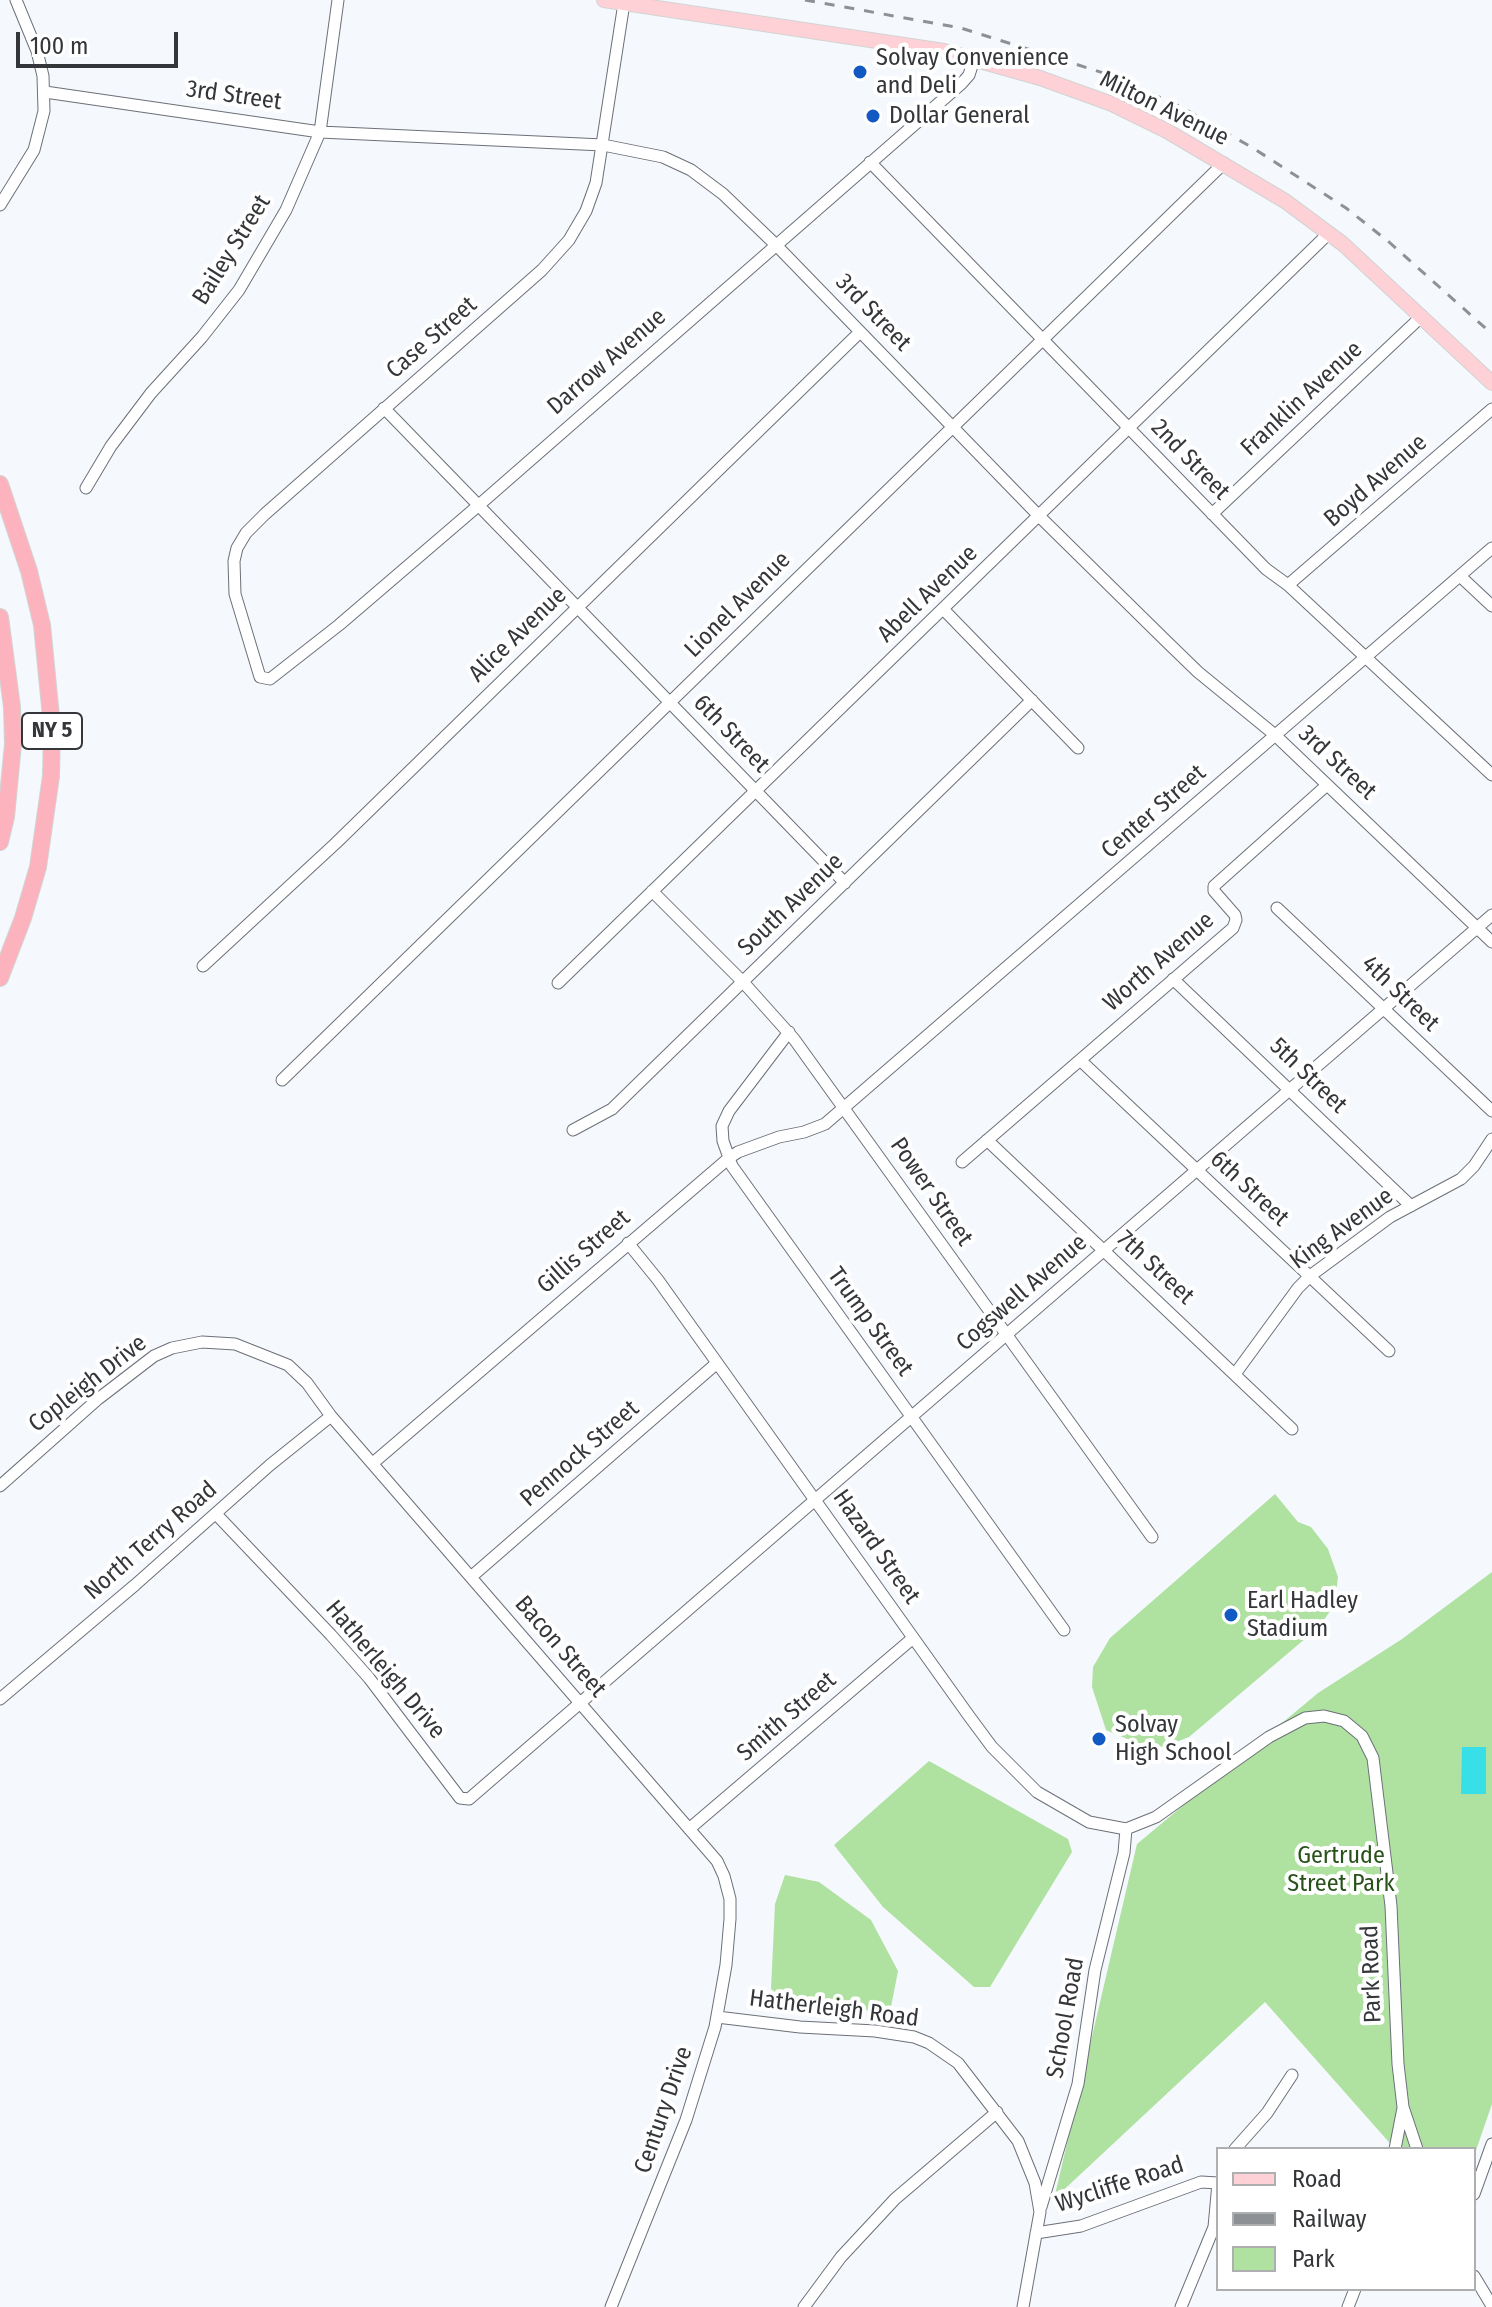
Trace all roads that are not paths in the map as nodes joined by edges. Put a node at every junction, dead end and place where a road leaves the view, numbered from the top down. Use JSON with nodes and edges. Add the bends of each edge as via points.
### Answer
{"nodes":[{"id":1,"x":16,"y":0,"type":"edge"},
{"id":2,"x":338,"y":0,"type":"edge"},
{"id":3,"x":604,"y":0,"type":"edge"},
{"id":4,"x":624,"y":3,"type":"junction"},
{"id":5,"x":974,"y":59,"type":"junction"},
{"id":6,"x":45,"y":92,"type":"junction"},
{"id":7,"x":320,"y":132,"type":"junction"},
{"id":8,"x":603,"y":145,"type":"junction"},
{"id":9,"x":870,"y":162,"type":"junction"},
{"id":10,"x":1224,"y":163,"type":"junction"},
{"id":11,"x":0,"y":205,"type":"edge"},
{"id":12,"x":1328,"y":234,"type":"junction"},
{"id":13,"x":776,"y":245,"type":"junction"},
{"id":14,"x":1422,"y":316,"type":"junction"},
{"id":15,"x":860,"y":332,"type":"junction"},
{"id":16,"x":1043,"y":340,"type":"junction"},
{"id":17,"x":1492,"y":383,"type":"edge"},
{"id":18,"x":384,"y":408,"type":"junction"},
{"id":19,"x":1492,"y":409,"type":"edge"},
{"id":20,"x":953,"y":426,"type":"junction"},
{"id":21,"x":1129,"y":428,"type":"junction"},
{"id":22,"x":0,"y":484,"type":"edge"},
{"id":23,"x":86,"y":488,"type":"dead end"},
{"id":24,"x":479,"y":505,"type":"junction"},
{"id":25,"x":1212,"y":514,"type":"junction"},
{"id":26,"x":1039,"y":516,"type":"junction"},
{"id":27,"x":1492,"y":548,"type":"edge"},
{"id":28,"x":1460,"y":576,"type":"junction"},
{"id":29,"x":1288,"y":585,"type":"junction"},
{"id":30,"x":1492,"y":606,"type":"edge"},
{"id":31,"x":578,"y":608,"type":"junction"},
{"id":32,"x":944,"y":610,"type":"junction"},
{"id":33,"x":0,"y":617,"type":"edge"},
{"id":34,"x":1366,"y":657,"type":"junction"},
{"id":35,"x":258,"y":673,"type":"joint"},
{"id":36,"x":1032,"y":700,"type":"junction"},
{"id":37,"x":670,"y":703,"type":"junction"},
{"id":38,"x":1275,"y":735,"type":"junction"},
{"id":39,"x":1078,"y":748,"type":"dead end"},
{"id":40,"x":1492,"y":775,"type":"edge"},
{"id":41,"x":1327,"y":785,"type":"junction"},
{"id":42,"x":755,"y":791,"type":"junction"},
{"id":43,"x":0,"y":842,"type":"edge"},
{"id":44,"x":845,"y":883,"type":"junction"},
{"id":45,"x":652,"y":891,"type":"junction"},
{"id":46,"x":1277,"y":908,"type":"dead end"},
{"id":47,"x":1492,"y":915,"type":"edge"},
{"id":48,"x":1477,"y":928,"type":"junction"},
{"id":49,"x":1492,"y":942,"type":"edge"},
{"id":50,"x":203,"y":966,"type":"dead end"},
{"id":51,"x":0,"y":978,"type":"edge"},
{"id":52,"x":1173,"y":979,"type":"junction"},
{"id":53,"x":743,"y":982,"type":"junction"},
{"id":54,"x":558,"y":983,"type":"dead end"},
{"id":55,"x":1384,"y":1008,"type":"junction"},
{"id":56,"x":789,"y":1032,"type":"junction"},
{"id":57,"x":1080,"y":1060,"type":"junction"},
{"id":58,"x":282,"y":1080,"type":"dead end"},
{"id":59,"x":1290,"y":1089,"type":"junction"},
{"id":60,"x":843,"y":1108,"type":"junction"},
{"id":61,"x":1492,"y":1111,"type":"edge"},
{"id":62,"x":573,"y":1130,"type":"dead end"},
{"id":63,"x":1492,"y":1139,"type":"edge"},
{"id":64,"x":987,"y":1140,"type":"junction"},
{"id":65,"x":729,"y":1158,"type":"junction"},
{"id":66,"x":962,"y":1162,"type":"dead end"},
{"id":67,"x":1197,"y":1170,"type":"junction"},
{"id":68,"x":1411,"y":1206,"type":"junction"},
{"id":69,"x":628,"y":1243,"type":"junction"},
{"id":70,"x":1104,"y":1250,"type":"junction"},
{"id":71,"x":1310,"y":1276,"type":"junction"},
{"id":72,"x":1005,"y":1336,"type":"junction"},
{"id":73,"x":1389,"y":1351,"type":"dead end"},
{"id":74,"x":717,"y":1363,"type":"junction"},
{"id":75,"x":1235,"y":1374,"type":"junction"},
{"id":76,"x":331,"y":1416,"type":"junction"},
{"id":77,"x":911,"y":1417,"type":"junction"},
{"id":78,"x":1292,"y":1429,"type":"dead end"},
{"id":79,"x":373,"y":1463,"type":"junction"},
{"id":80,"x":0,"y":1486,"type":"edge"},
{"id":81,"x":816,"y":1501,"type":"junction"},
{"id":82,"x":216,"y":1514,"type":"junction"},
{"id":83,"x":1152,"y":1537,"type":"dead end"},
{"id":84,"x":471,"y":1577,"type":"junction"},
{"id":85,"x":1064,"y":1630,"type":"dead end"},
{"id":86,"x":913,"y":1638,"type":"junction"},
{"id":87,"x":0,"y":1699,"type":"edge"},
{"id":88,"x":580,"y":1704,"type":"junction"},
{"id":89,"x":524,"y":1753,"type":"joint"},
{"id":90,"x":689,"y":1829,"type":"junction"},
{"id":91,"x":1126,"y":1829,"type":"junction"},
{"id":92,"x":730,"y":1919,"type":"joint"},
{"id":93,"x":717,"y":2017,"type":"junction"},
{"id":94,"x":1292,"y":2075,"type":"dead end"},
{"id":95,"x":1403,"y":2107,"type":"junction"},
{"id":96,"x":997,"y":2112,"type":"junction"},
{"id":97,"x":1492,"y":2144,"type":"edge"},
{"id":98,"x":1237,"y":2147,"type":"edge"},
{"id":99,"x":1395,"y":2147,"type":"edge"},
{"id":100,"x":1416,"y":2147,"type":"edge"},
{"id":101,"x":1216,"y":2183,"type":"edge"},
{"id":102,"x":1476,"y":2188,"type":"edge"},
{"id":103,"x":1216,"y":2205,"type":"edge"},
{"id":104,"x":1040,"y":2212,"type":"junction"},
{"id":105,"x":1036,"y":2233,"type":"junction"},
{"id":106,"x":1476,"y":2279,"type":"edge"},
{"id":107,"x":1492,"y":2306,"type":"edge"},
{"id":108,"x":611,"y":2307,"type":"edge"},
{"id":109,"x":804,"y":2307,"type":"edge"},
{"id":110,"x":1023,"y":2307,"type":"edge"},
{"id":111,"x":1181,"y":2307,"type":"edge"}],
"edges":[{"from":1,"to":6,"type":"street","via":[[37,51]]},
{"from":2,"to":7,"type":"street","name":"Bailey Street"},
{"from":3,"to":4,"type":"main road","name":"Milton Avenue"},
{"from":4,"to":5,"type":"main road","name":"Milton Avenue"},
{"from":4,"to":8,"type":"street","name":"Case Street"},
{"from":5,"to":9,"type":"street","name":"Darrow Avenue","via":[[962,83]]},
{"from":5,"to":10,"type":"main road","name":"Milton Avenue","via":[[1112,104]]},
{"from":6,"to":7,"type":"street","name":"3rd Street"},
{"from":6,"to":11,"type":"street","via":[[34,150]]},
{"from":7,"to":8,"type":"street","name":"3rd Street"},
{"from":7,"to":23,"type":"street","name":"Bailey Street","via":[[286,210],[239,290],[151,393]]},
{"from":8,"to":13,"type":"street","name":"3rd Street","via":[[663,157],[691,170]]},
{"from":8,"to":18,"type":"street","name":"Case Street","via":[[586,211],[569,240],[542,270]]},
{"from":9,"to":13,"type":"street","name":"Darrow Avenue"},
{"from":9,"to":16,"type":"street","name":"2nd Street"},
{"from":10,"to":12,"type":"main road","name":"Milton Avenue"},
{"from":10,"to":16,"type":"street","name":"Lionel Avenue"},
{"from":12,"to":14,"type":"main road","name":"Milton Avenue"},
{"from":12,"to":21,"type":"street","name":"Abell Avenue"},
{"from":13,"to":15,"type":"street","name":"3rd Street"},
{"from":13,"to":24,"type":"street","name":"Darrow Avenue"},
{"from":14,"to":17,"type":"main road","name":"Milton Avenue"},
{"from":14,"to":25,"type":"street","name":"Franklin Avenue"},
{"from":15,"to":20,"type":"street","name":"3rd Street"},
{"from":15,"to":31,"type":"street","name":"Alice Avenue"},
{"from":16,"to":20,"type":"street","name":"Lionel Avenue"},
{"from":16,"to":21,"type":"street","name":"2nd Street"},
{"from":18,"to":24,"type":"street","name":"6th Street"},
{"from":18,"to":35,"type":"street","name":"Case Street","via":[[256,523],[237,548],[235,594]]},
{"from":19,"to":29,"type":"street","name":"Boyd Avenue"},
{"from":20,"to":26,"type":"street","name":"3rd Street"},
{"from":20,"to":37,"type":"street","name":"Lionel Avenue"},
{"from":21,"to":25,"type":"street","name":"2nd Street"},
{"from":21,"to":26,"type":"street","name":"Abell Avenue"},
{"from":22,"to":51,"type":"highway","number":"NY 5","via":[[42,625],[52,727],[50,788],[38,867]]},
{"from":24,"to":31,"type":"street","name":"6th Street"},
{"from":24,"to":35,"type":"street","name":"Darrow Avenue","via":[[270,679]]},
{"from":25,"to":29,"type":"street","name":"2nd Street"},
{"from":26,"to":32,"type":"street","name":"Abell Avenue"},
{"from":26,"to":38,"type":"street","name":"3rd Street","via":[[1198,672]]},
{"from":27,"to":28,"type":"street","name":"Center Street"},
{"from":28,"to":30,"type":"street"},
{"from":28,"to":34,"type":"street","name":"Center Street"},
{"from":29,"to":34,"type":"street","name":"2nd Street"},
{"from":31,"to":37,"type":"street","name":"6th Street"},
{"from":31,"to":50,"type":"street","name":"Alice Avenue"},
{"from":32,"to":36,"type":"street"},
{"from":32,"to":42,"type":"street","name":"Abell Avenue"},
{"from":33,"to":43,"type":"highway","number":"NY 5","via":[[13,744]]},
{"from":34,"to":38,"type":"street","name":"Center Street"},
{"from":34,"to":40,"type":"street","name":"2nd Street"},
{"from":36,"to":39,"type":"street"},
{"from":36,"to":44,"type":"street","name":"South Avenue"},
{"from":37,"to":42,"type":"street","name":"6th Street"},
{"from":37,"to":58,"type":"street","name":"Lionel Avenue"},
{"from":38,"to":41,"type":"street","name":"3rd Street"},
{"from":38,"to":60,"type":"street","name":"Center Street"},
{"from":41,"to":48,"type":"street","name":"3rd Street"},
{"from":41,"to":52,"type":"street","name":"Worth Avenue","via":[[1214,886],[1236,920],[1233,928]]},
{"from":42,"to":44,"type":"street","name":"6th Street"},
{"from":42,"to":45,"type":"street","name":"Abell Avenue"},
{"from":44,"to":53,"type":"street","name":"South Avenue"},
{"from":45,"to":53,"type":"street","name":"Power Street"},
{"from":45,"to":54,"type":"street","name":"Abell Avenue"},
{"from":46,"to":55,"type":"street","name":"4th Street"},
{"from":47,"to":48,"type":"street","name":"Cogswell Avenue"},
{"from":48,"to":49,"type":"street","name":"3rd Street"},
{"from":48,"to":55,"type":"street","name":"Cogswell Avenue"},
{"from":52,"to":57,"type":"street","name":"Worth Avenue"},
{"from":52,"to":59,"type":"street","name":"5th Street"},
{"from":53,"to":56,"type":"street","name":"Power Street"},
{"from":53,"to":62,"type":"street","name":"South Avenue","via":[[612,1109]]},
{"from":55,"to":59,"type":"street","name":"Cogswell Avenue"},
{"from":55,"to":61,"type":"street","name":"4th Street"},
{"from":56,"to":60,"type":"street","name":"Power Street"},
{"from":56,"to":65,"type":"street","name":"Trump Street","via":[[729,1111],[722,1126]]},
{"from":57,"to":64,"type":"street","name":"Worth Avenue"},
{"from":57,"to":67,"type":"street","name":"6th Street"},
{"from":59,"to":67,"type":"street","name":"Cogswell Avenue"},
{"from":59,"to":68,"type":"street","name":"5th Street"},
{"from":60,"to":65,"type":"street","name":"Gillis Street","via":[[825,1124]]},
{"from":60,"to":72,"type":"street","name":"Power Street"},
{"from":63,"to":68,"type":"street","name":"King Avenue","via":[[1461,1179]]},
{"from":64,"to":66,"type":"street","name":"Worth Avenue"},
{"from":64,"to":70,"type":"street","name":"7th Street"},
{"from":65,"to":69,"type":"street","name":"Gillis Street"},
{"from":65,"to":77,"type":"street","name":"Trump Street"},
{"from":67,"to":70,"type":"street","name":"Cogswell Avenue"},
{"from":67,"to":71,"type":"street","name":"6th Street"},
{"from":68,"to":71,"type":"street","name":"King Avenue"},
{"from":69,"to":74,"type":"street","name":"Hazard Street"},
{"from":69,"to":79,"type":"street","name":"Gillis Street"},
{"from":70,"to":72,"type":"street","name":"Cogswell Avenue"},
{"from":70,"to":75,"type":"street","name":"7th Street"},
{"from":71,"to":73,"type":"street","name":"6th Street"},
{"from":71,"to":75,"type":"street","name":"King Avenue"},
{"from":72,"to":77,"type":"street","name":"Cogswell Avenue"},
{"from":72,"to":83,"type":"street","name":"Power Street"},
{"from":74,"to":81,"type":"street","name":"Hazard Street"},
{"from":74,"to":84,"type":"street","name":"Pennock Street"},
{"from":75,"to":78,"type":"street","name":"7th Street"},
{"from":76,"to":79,"type":"street","name":"Bacon Street"},
{"from":76,"to":80,"type":"street","name":"Copleigh Drive","via":[[288,1365],[255,1350],[217,1342],[172,1348],[98,1399]]},
{"from":76,"to":82,"type":"street","name":"North Terry Road"},
{"from":77,"to":81,"type":"street","name":"Cogswell Avenue"},
{"from":77,"to":85,"type":"street","name":"Trump Street"},
{"from":79,"to":84,"type":"street","name":"Bacon Street"},
{"from":81,"to":86,"type":"street","name":"Hazard Street"},
{"from":81,"to":88,"type":"street","name":"Cogswell Avenue"},
{"from":82,"to":87,"type":"street","name":"North Terry Road"},
{"from":82,"to":89,"type":"street","name":"Hatherleigh Drive","via":[[350,1657],[460,1798],[469,1799]]},
{"from":84,"to":88,"type":"street","name":"Bacon Street"},
{"from":86,"to":90,"type":"street","name":"Smith Street"},
{"from":86,"to":91,"type":"street","name":"Hazard Street","via":[[992,1747],[1037,1792],[1089,1822]]},
{"from":88,"to":89,"type":"street","name":"Cogswell Avenue"},
{"from":88,"to":90,"type":"street","name":"Bacon Street"},
{"from":90,"to":92,"type":"street","name":"Bacon Street","via":[[724,1876]]},
{"from":91,"to":95,"type":"street","name":"Park Road","via":[[1156,1817],[1269,1737],[1305,1718],[1344,1721],[1362,1736],[1373,1758],[1391,1906]]},
{"from":91,"to":104,"type":"street","name":"School Road","via":[[1095,1970],[1078,2084]]},
{"from":92,"to":93,"type":"street","name":"Century Drive"},
{"from":93,"to":96,"type":"street","name":"Hatherleigh Road","via":[[914,2037],[948,2054]]},
{"from":93,"to":108,"type":"street","name":"Century Drive","via":[[686,2120]]},
{"from":94,"to":98,"type":"street"},
{"from":95,"to":99,"type":"street"},
{"from":95,"to":100,"type":"street","name":"Park Road"},
{"from":96,"to":104,"type":"street","name":"Hatherleigh Road","via":[[1030,2166]]},
{"from":96,"to":109,"type":"street","via":[[895,2199]]},
{"from":97,"to":102,"type":"street"},
{"from":101,"to":105,"type":"street","name":"Wycliffe Road","via":[[1201,2182],[1081,2226]]},
{"from":103,"to":111,"type":"street","name":"Wycliffe Road","via":[[1214,2227]]},
{"from":104,"to":105,"type":"street","name":"Hatherleigh Road"},
{"from":105,"to":110,"type":"street","name":"Hatherleigh Road"},
{"from":106,"to":107,"type":"street"}]}
